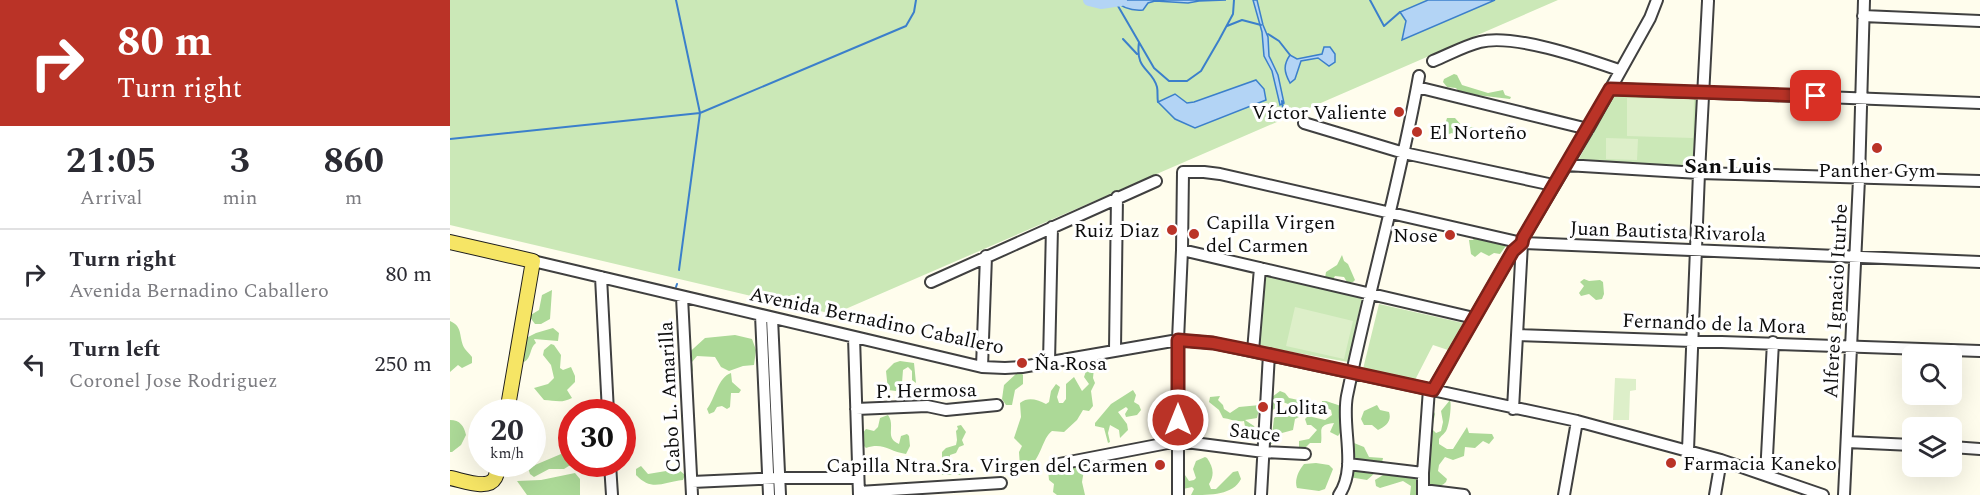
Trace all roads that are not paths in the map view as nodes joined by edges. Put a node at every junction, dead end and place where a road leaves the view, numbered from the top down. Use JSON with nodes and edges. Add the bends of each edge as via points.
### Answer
{"nodes":[{"id":1,"x":1657,"y":0,"type":"edge"},
{"id":2,"x":1864,"y":0,"type":"edge"},
{"id":3,"x":1708,"y":1,"type":"edge"},
{"id":4,"x":1863,"y":16,"type":"junction"},
{"id":5,"x":1980,"y":21,"type":"edge"},
{"id":6,"x":1433,"y":62,"type":"dead end"},
{"id":7,"x":1619,"y":70,"type":"junction"},
{"id":8,"x":1419,"y":76,"type":"dead end"},
{"id":9,"x":1417,"y":87,"type":"junction"},
{"id":10,"x":1610,"y":89,"type":"junction"},
{"id":11,"x":1702,"y":93,"type":"junction"},
{"id":12,"x":1861,"y":98,"type":"junction"},
{"id":13,"x":1980,"y":103,"type":"edge"},
{"id":14,"x":1304,"y":123,"type":"dead end"},
{"id":15,"x":1588,"y":129,"type":"junction"},
{"id":16,"x":1404,"y":153,"type":"junction"},
{"id":17,"x":1566,"y":165,"type":"junction"},
{"id":18,"x":1699,"y":173,"type":"junction"},
{"id":19,"x":1859,"y":179,"type":"junction"},
{"id":20,"x":1156,"y":181,"type":"dead end"},
{"id":21,"x":1980,"y":181,"type":"edge"},
{"id":22,"x":1553,"y":185,"type":"junction"},
{"id":23,"x":1117,"y":197,"type":"junction"},
{"id":24,"x":1389,"y":213,"type":"junction"},
{"id":25,"x":1052,"y":227,"type":"junction"},
{"id":26,"x":450,"y":242,"type":"edge"},
{"id":27,"x":1522,"y":243,"type":"junction"},
{"id":28,"x":1182,"y":250,"type":"junction"},
{"id":29,"x":1696,"y":250,"type":"junction"},
{"id":30,"x":986,"y":256,"type":"junction"},
{"id":31,"x":1855,"y":257,"type":"junction"},
{"id":32,"x":533,"y":261,"type":"junction"},
{"id":33,"x":1980,"y":262,"type":"edge"},
{"id":34,"x":1260,"y":268,"type":"junction"},
{"id":35,"x":601,"y":278,"type":"junction"},
{"id":36,"x":932,"y":282,"type":"dead end"},
{"id":37,"x":1370,"y":294,"type":"junction"},
{"id":38,"x":682,"y":297,"type":"junction"},
{"id":39,"x":767,"y":316,"type":"junction"},
{"id":40,"x":1474,"y":318,"type":"junction"},
{"id":41,"x":1518,"y":335,"type":"junction"},
{"id":42,"x":854,"y":337,"type":"junction"},
{"id":43,"x":1178,"y":340,"type":"junction"},
{"id":44,"x":1693,"y":340,"type":"junction"},
{"id":45,"x":1773,"y":342,"type":"junction"},
{"id":46,"x":1851,"y":346,"type":"junction"},
{"id":47,"x":1115,"y":350,"type":"junction"},
{"id":48,"x":1253,"y":351,"type":"junction"},
{"id":49,"x":1980,"y":351,"type":"edge"},
{"id":50,"x":1269,"y":354,"type":"junction"},
{"id":51,"x":1048,"y":362,"type":"junction"},
{"id":52,"x":982,"y":367,"type":"junction"},
{"id":53,"x":1353,"y":372,"type":"junction"},
{"id":54,"x":1431,"y":390,"type":"junction"},
{"id":55,"x":509,"y":399,"type":"edge"},
{"id":56,"x":607,"y":399,"type":"edge"},
{"id":57,"x":997,"y":405,"type":"dead end"},
{"id":58,"x":856,"y":409,"type":"junction"},
{"id":59,"x":1513,"y":409,"type":"junction"},
{"id":60,"x":1577,"y":422,"type":"junction"},
{"id":61,"x":1178,"y":441,"type":"junction"},
{"id":62,"x":1847,"y":442,"type":"junction"},
{"id":63,"x":1902,"y":445,"type":"edge"},
{"id":64,"x":1962,"y":447,"type":"edge"},
{"id":65,"x":1980,"y":448,"type":"edge"},
{"id":66,"x":1688,"y":450,"type":"junction"},
{"id":67,"x":1264,"y":452,"type":"junction"},
{"id":68,"x":1305,"y":454,"type":"dead end"},
{"id":69,"x":1721,"y":460,"type":"junction"},
{"id":70,"x":1059,"y":464,"type":"dead end"},
{"id":71,"x":1348,"y":464,"type":"junction"},
{"id":72,"x":1423,"y":473,"type":"junction"},
{"id":73,"x":1766,"y":475,"type":"junction"},
{"id":74,"x":611,"y":477,"type":"edge"},
{"id":75,"x":450,"y":478,"type":"edge"},
{"id":76,"x":858,"y":478,"type":"junction"},
{"id":77,"x":774,"y":479,"type":"junction"},
{"id":78,"x":692,"y":482,"type":"junction"},
{"id":79,"x":1001,"y":483,"type":"dead end"},
{"id":80,"x":491,"y":489,"type":"edge"},
{"id":81,"x":859,"y":493,"type":"edge"},
{"id":82,"x":1423,"y":493,"type":"edge"},
{"id":83,"x":612,"y":495,"type":"edge"},
{"id":84,"x":692,"y":495,"type":"edge"},
{"id":85,"x":769,"y":495,"type":"edge"},
{"id":86,"x":780,"y":495,"type":"edge"},
{"id":87,"x":1178,"y":495,"type":"edge"},
{"id":88,"x":1261,"y":495,"type":"edge"},
{"id":89,"x":1339,"y":495,"type":"edge"},
{"id":90,"x":1464,"y":495,"type":"edge"},
{"id":91,"x":1564,"y":495,"type":"edge"},
{"id":92,"x":1715,"y":495,"type":"edge"},
{"id":93,"x":1823,"y":495,"type":"edge"},
{"id":94,"x":1844,"y":495,"type":"edge"}],
"edges":[{"from":1,"to":7,"type":"street"},
{"from":2,"to":4,"type":"street","name":"Alferes Ignacio Iturbe"},
{"from":3,"to":11,"type":"street"},
{"from":4,"to":5,"type":"street"},
{"from":4,"to":12,"type":"street","name":"Alferes Ignacio Iturbe"},
{"from":6,"to":7,"type":"street","via":[[1481,41],[1498,41],[1554,49]]},
{"from":7,"to":10,"type":"street"},
{"from":8,"to":9,"type":"street"},
{"from":9,"to":15,"type":"street"},
{"from":9,"to":16,"type":"street"},
{"from":10,"to":11,"type":"street"},
{"from":10,"to":15,"type":"street"},
{"from":11,"to":12,"type":"street"},
{"from":11,"to":18,"type":"street"},
{"from":12,"to":13,"type":"street"},
{"from":12,"to":19,"type":"street","name":"Alferes Ignacio Iturbe"},
{"from":14,"to":16,"type":"street"},
{"from":15,"to":17,"type":"street"},
{"from":16,"to":22,"type":"street"},
{"from":16,"to":24,"type":"street"},
{"from":17,"to":18,"type":"street"},
{"from":17,"to":22,"type":"street"},
{"from":18,"to":19,"type":"street"},
{"from":18,"to":29,"type":"street"},
{"from":19,"to":21,"type":"street"},
{"from":19,"to":31,"type":"street","name":"Alferes Ignacio Iturbe"},
{"from":20,"to":23,"type":"street"},
{"from":22,"to":27,"type":"street"},
{"from":23,"to":25,"type":"street"},
{"from":23,"to":47,"type":"street"},
{"from":24,"to":27,"type":"street","name":"Juan Bautista Rivarola"},
{"from":24,"to":28,"type":"street","name":"Juan Bautista Rivarola","via":[[1220,174],[1183,172]]},
{"from":24,"to":37,"type":"street"},
{"from":25,"to":30,"type":"street"},
{"from":25,"to":51,"type":"street"},
{"from":26,"to":32,"type":"main road","name":"Avenida Bernadino Caballero"},
{"from":27,"to":29,"type":"street","name":"Juan Bautista Rivarola"},
{"from":27,"to":40,"type":"street","via":[[1513,251]]},
{"from":27,"to":41,"type":"street"},
{"from":28,"to":34,"type":"street"},
{"from":28,"to":43,"type":"street"},
{"from":29,"to":31,"type":"street","name":"Juan Bautista Rivarola"},
{"from":29,"to":44,"type":"street"},
{"from":30,"to":36,"type":"street"},
{"from":30,"to":52,"type":"street"},
{"from":31,"to":33,"type":"street","name":"Juan Bautista Rivarola"},
{"from":31,"to":46,"type":"street","name":"Alferes Ignacio Iturbe"},
{"from":32,"to":35,"type":"street","name":"Avenida Bernadino Caballero"},
{"from":32,"to":55,"type":"main road"},
{"from":34,"to":37,"type":"street"},
{"from":34,"to":48,"type":"street"},
{"from":35,"to":38,"type":"street","name":"Avenida Bernadino Caballero"},
{"from":35,"to":56,"type":"street"},
{"from":37,"to":40,"type":"street"},
{"from":37,"to":53,"type":"street"},
{"from":38,"to":39,"type":"street","name":"Avenida Bernadino Caballero"},
{"from":38,"to":78,"type":"street","name":"Cabo L. Amarilla"},
{"from":39,"to":42,"type":"street","name":"Avenida Bernadino Caballero"},
{"from":39,"to":77,"type":"street"},
{"from":40,"to":54,"type":"street"},
{"from":41,"to":44,"type":"street","name":"Fernando de la Mora"},
{"from":41,"to":59,"type":"street"},
{"from":42,"to":52,"type":"street","name":"Avenida Bernadino Caballero"},
{"from":42,"to":58,"type":"street"},
{"from":43,"to":47,"type":"street","name":"Avenida Bernadino Caballero"},
{"from":43,"to":48,"type":"street","name":"Avenida Bernadino Caballero"},
{"from":43,"to":61,"type":"street"},
{"from":44,"to":45,"type":"street","name":"Fernando de la Mora"},
{"from":44,"to":66,"type":"street"},
{"from":45,"to":46,"type":"street","name":"Fernando de la Mora"},
{"from":45,"to":73,"type":"street"},
{"from":46,"to":49,"type":"street","name":"Fernando de la Mora"},
{"from":46,"to":62,"type":"street","name":"Alferes Ignacio Iturbe"},
{"from":47,"to":51,"type":"street","name":"Avenida Bernadino Caballero"},
{"from":48,"to":50,"type":"street","name":"Avenida Bernadino Caballero"},
{"from":50,"to":53,"type":"street","name":"Avenida Bernadino Caballero"},
{"from":50,"to":67,"type":"street"},
{"from":51,"to":52,"type":"street","name":"Avenida Bernadino Caballero","via":[[1005,369]]},
{"from":53,"to":54,"type":"street","name":"Avenida Bernadino Caballero"},
{"from":53,"to":71,"type":"street","via":[[1346,404]]},
{"from":54,"to":59,"type":"street","name":"Avenida Bernadino Caballero"},
{"from":54,"to":72,"type":"street"},
{"from":57,"to":58,"type":"street","name":"P. Hermosa","via":[[946,410],[927,406]]},
{"from":58,"to":76,"type":"street"},
{"from":59,"to":60,"type":"street","name":"Avenida Bernadino Caballero"},
{"from":60,"to":66,"type":"street","name":"Avenida Bernadino Caballero"},
{"from":60,"to":91,"type":"street"},
{"from":61,"to":67,"type":"street","name":"Sauce"},
{"from":61,"to":70,"type":"street","name":"Sauce"},
{"from":61,"to":87,"type":"street"},
{"from":62,"to":63,"type":"street"},
{"from":62,"to":94,"type":"street","name":"Alferes Ignacio Iturbe"},
{"from":64,"to":65,"type":"street"},
{"from":66,"to":69,"type":"street","name":"Avenida Bernadino Caballero"},
{"from":67,"to":68,"type":"street","name":"Sauce"},
{"from":67,"to":88,"type":"street"},
{"from":69,"to":73,"type":"street","name":"Avenida Bernadino Caballero"},
{"from":69,"to":92,"type":"street"},
{"from":71,"to":72,"type":"street"},
{"from":71,"to":89,"type":"street"},
{"from":72,"to":82,"type":"street"},
{"from":73,"to":93,"type":"street","name":"Avenida Bernadino Caballero"},
{"from":74,"to":83,"type":"street"},
{"from":75,"to":80,"type":"main road"},
{"from":76,"to":77,"type":"street"},
{"from":76,"to":81,"type":"street"},
{"from":77,"to":78,"type":"street"},
{"from":77,"to":85,"type":"street"},
{"from":77,"to":86,"type":"street"},
{"from":78,"to":84,"type":"street","name":"Cabo L. Amarilla"},
{"from":79,"to":81,"type":"street"},
{"from":82,"to":90,"type":"street"}]}
